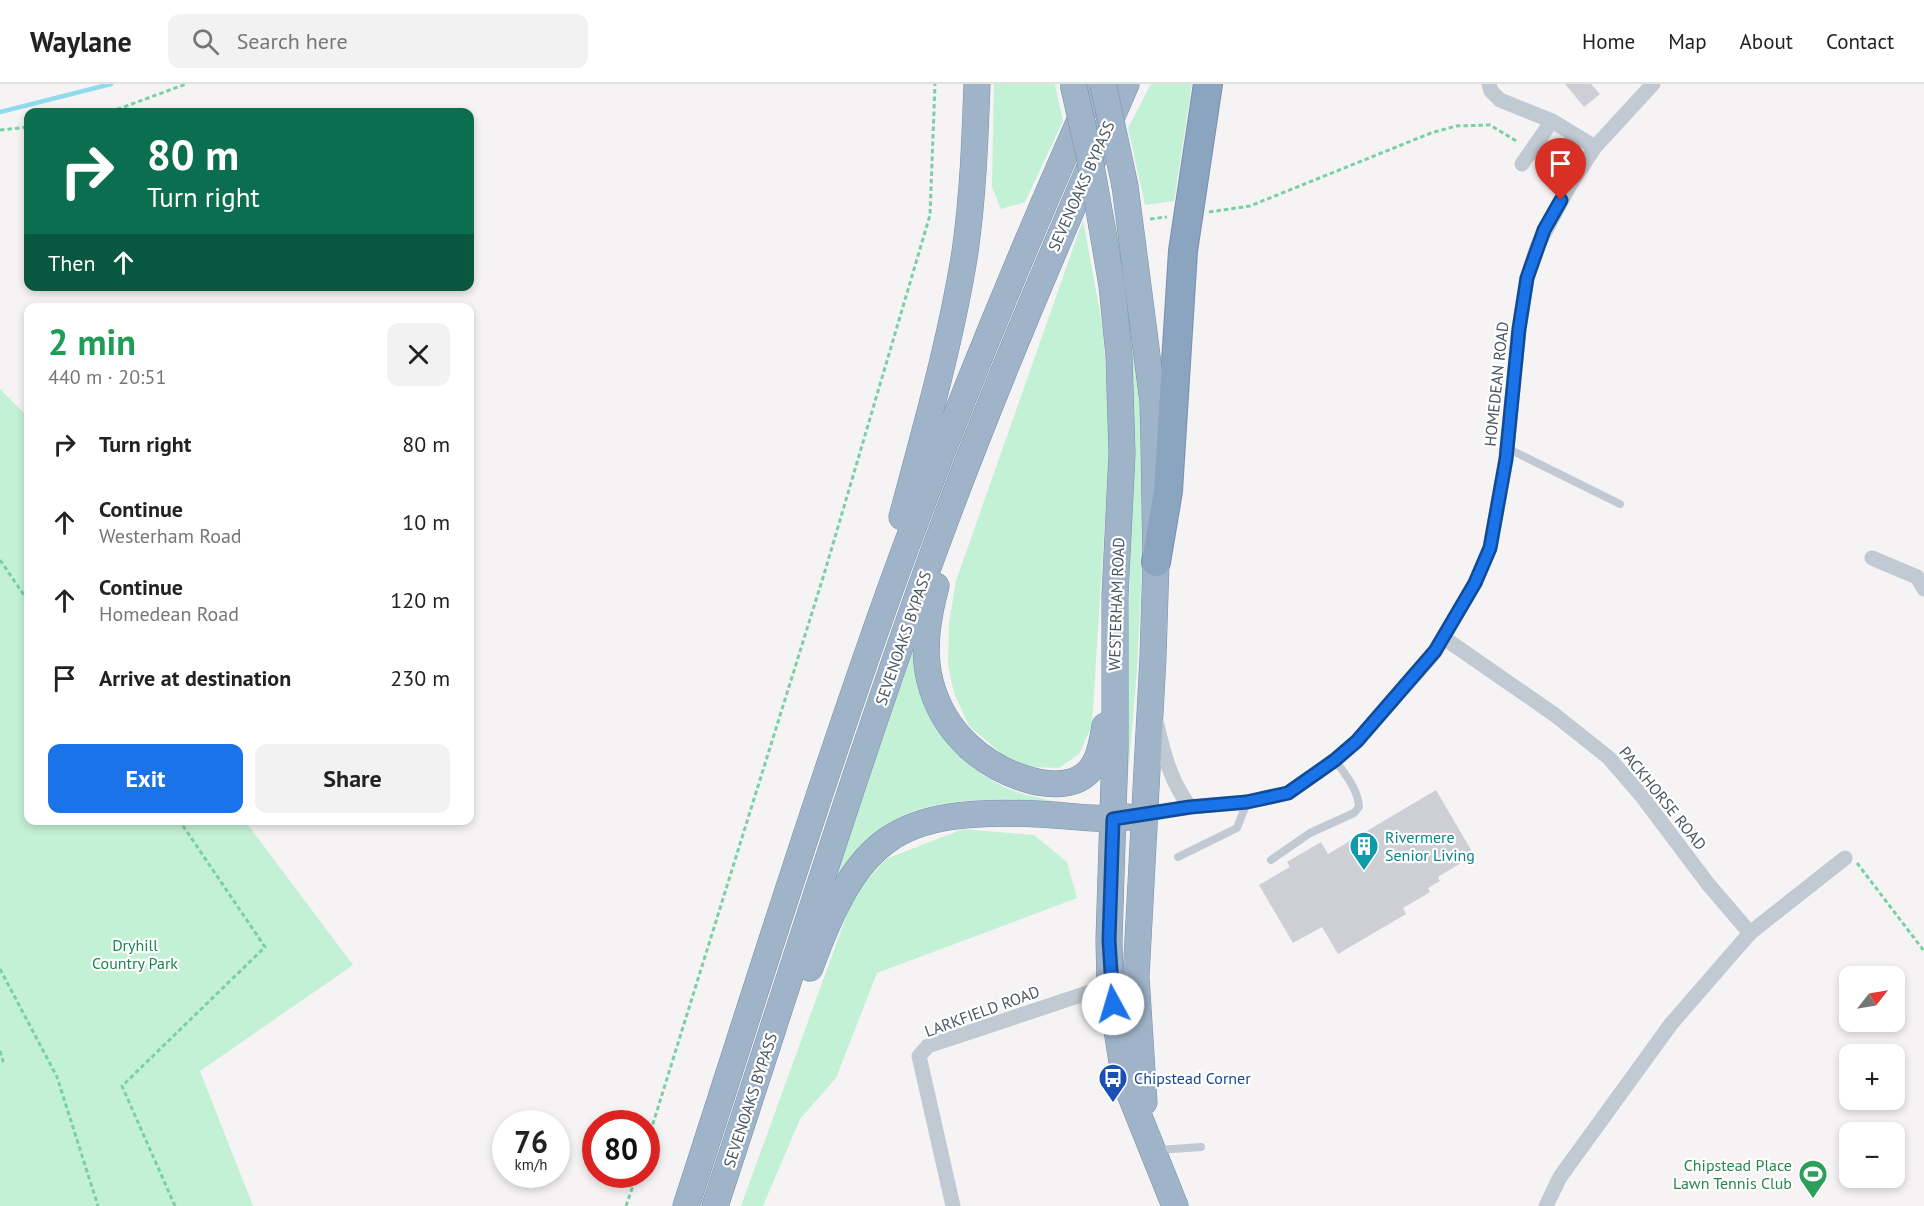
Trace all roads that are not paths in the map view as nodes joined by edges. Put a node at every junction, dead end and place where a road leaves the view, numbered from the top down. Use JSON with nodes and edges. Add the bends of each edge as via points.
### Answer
{"nodes":[{"id":1,"x":977,"y":84,"type":"edge"},
{"id":2,"x":1073,"y":84,"type":"edge"},
{"id":3,"x":1096,"y":84,"type":"edge"},
{"id":4,"x":1103,"y":84,"type":"edge"},
{"id":5,"x":1126,"y":84,"type":"edge"},
{"id":6,"x":1208,"y":84,"type":"edge"},
{"id":7,"x":1489,"y":84,"type":"edge"},
{"id":8,"x":1653,"y":84,"type":"edge"},
{"id":9,"x":1552,"y":121,"type":"junction"},
{"id":10,"x":1595,"y":147,"type":"junction"},
{"id":11,"x":1522,"y":164,"type":"dead end"},
{"id":12,"x":1000,"y":379,"type":"junction"},
{"id":13,"x":1507,"y":448,"type":"junction"},
{"id":14,"x":1620,"y":504,"type":"dead end"},
{"id":15,"x":1872,"y":558,"type":"dead end"},
{"id":16,"x":1155,"y":562,"type":"junction"},
{"id":17,"x":1924,"y":589,"type":"edge"},
{"id":18,"x":1444,"y":638,"type":"junction"},
{"id":19,"x":866,"y":657,"type":"junction"},
{"id":20,"x":1114,"y":682,"type":"junction"},
{"id":21,"x":1151,"y":695,"type":"junction"},
{"id":22,"x":1335,"y":760,"type":"junction"},
{"id":23,"x":1247,"y":802,"type":"junction"},
{"id":24,"x":1190,"y":807,"type":"junction"},
{"id":25,"x":1143,"y":815,"type":"junction"},
{"id":26,"x":1113,"y":819,"type":"junction"},
{"id":27,"x":1178,"y":857,"type":"dead end"},
{"id":28,"x":1845,"y":858,"type":"road end"},
{"id":29,"x":1271,"y":860,"type":"dead end"},
{"id":30,"x":1750,"y":933,"type":"junction"},
{"id":31,"x":1136,"y":977,"type":"junction"},
{"id":32,"x":1110,"y":985,"type":"junction"},
{"id":33,"x":750,"y":1101,"type":"junction"},
{"id":34,"x":1144,"y":1123,"type":"junction"},
{"id":35,"x":1201,"y":1147,"type":"dead end"},
{"id":36,"x":1154,"y":1150,"type":"junction"},
{"id":37,"x":686,"y":1206,"type":"edge"},
{"id":38,"x":715,"y":1206,"type":"edge"},
{"id":39,"x":953,"y":1206,"type":"edge"},
{"id":40,"x":1175,"y":1206,"type":"edge"},
{"id":41,"x":1546,"y":1206,"type":"edge"}],
"edges":[{"from":1,"to":19,"type":"highway","via":[[975,158],[965,252],[943,358]]},
{"from":2,"to":20,"type":"highway","name":"WESTERHAM ROAD","bridge":true,"via":[[1112,286],[1119,356],[1122,454]]},
{"from":3,"to":19,"type":"highway","name":"SEVENOAKS BYPASS","via":[[987,337]]},
{"from":4,"to":16,"type":"highway","name":"WESTERHAM ROAD","bridge":true,"via":[[1131,224],[1153,402]]},
{"from":5,"to":12,"type":"highway","name":"SEVENOAKS BYPASS"},
{"from":6,"to":16,"type":"highway","via":[[1180,283],[1168,491]]},
{"from":7,"to":9,"type":"street","via":[[1500,100]]},
{"from":8,"to":10,"type":"street","name":"HOMEDEAN ROAD"},
{"from":9,"to":10,"type":"street"},
{"from":9,"to":11,"type":"street"},
{"from":10,"to":13,"type":"street","name":"HOMEDEAN ROAD","via":[[1544,230],[1527,278]]},
{"from":12,"to":20,"type":"highway","via":[[931,606],[927,665],[934,693],[952,728],[980,757],[1011,774],[1058,784],[1086,775],[1094,764],[1101,749]]},
{"from":12,"to":33,"type":"highway","name":"SEVENOAKS BYPASS","via":[[886,687]]},
{"from":13,"to":14,"type":"lane"},
{"from":13,"to":18,"type":"street","name":"HOMEDEAN ROAD","via":[[1490,548]]},
{"from":15,"to":17,"type":"street","via":[[1917,576]]},
{"from":16,"to":21,"type":"highway","name":"WESTERHAM ROAD"},
{"from":18,"to":22,"type":"street","name":"HOMEDEAN ROAD","via":[[1357,741]]},
{"from":18,"to":30,"type":"street","name":"PACKHORSE ROAD","via":[[1555,715],[1609,758]]},
{"from":19,"to":37,"type":"highway","name":"SEVENOAKS BYPASS"},
{"from":20,"to":26,"type":"highway","name":"WESTERHAM ROAD"},
{"from":21,"to":24,"type":"street","via":[[1168,769]]},
{"from":21,"to":25,"type":"highway","name":"WESTERHAM ROAD"},
{"from":22,"to":23,"type":"street","via":[[1288,793]]},
{"from":22,"to":29,"type":"lane","via":[[1349,780],[1359,807],[1310,833]]},
{"from":23,"to":24,"type":"street"},
{"from":23,"to":27,"type":"lane","via":[[1237,828]]},
{"from":24,"to":25,"type":"street"},
{"from":25,"to":26,"type":"highway"},
{"from":25,"to":31,"type":"highway","name":"WESTERHAM ROAD"},
{"from":26,"to":32,"type":"highway","name":"WESTERHAM ROAD"},
{"from":26,"to":33,"type":"highway","via":[[1014,813],[948,816],[919,823],[878,846],[836,902],[788,1031]]},
{"from":28,"to":30,"type":"street"},
{"from":30,"to":41,"type":"street","via":[[1671,1024],[1560,1177]]},
{"from":31,"to":32,"type":"street","name":"LARKFIELD ROAD"},
{"from":31,"to":34,"type":"highway","name":"WESTERHAM ROAD"},
{"from":32,"to":34,"type":"highway","name":"WESTERHAM ROAD","via":[[1122,1062]]},
{"from":32,"to":39,"type":"street","name":"LARKFIELD ROAD","via":[[928,1046],[919,1056]]},
{"from":33,"to":38,"type":"highway","name":"SEVENOAKS BYPASS"},
{"from":34,"to":36,"type":"highway","name":"WESTERHAM ROAD"},
{"from":35,"to":36,"type":"lane"},
{"from":36,"to":40,"type":"highway","name":"WESTERHAM ROAD"}]}
